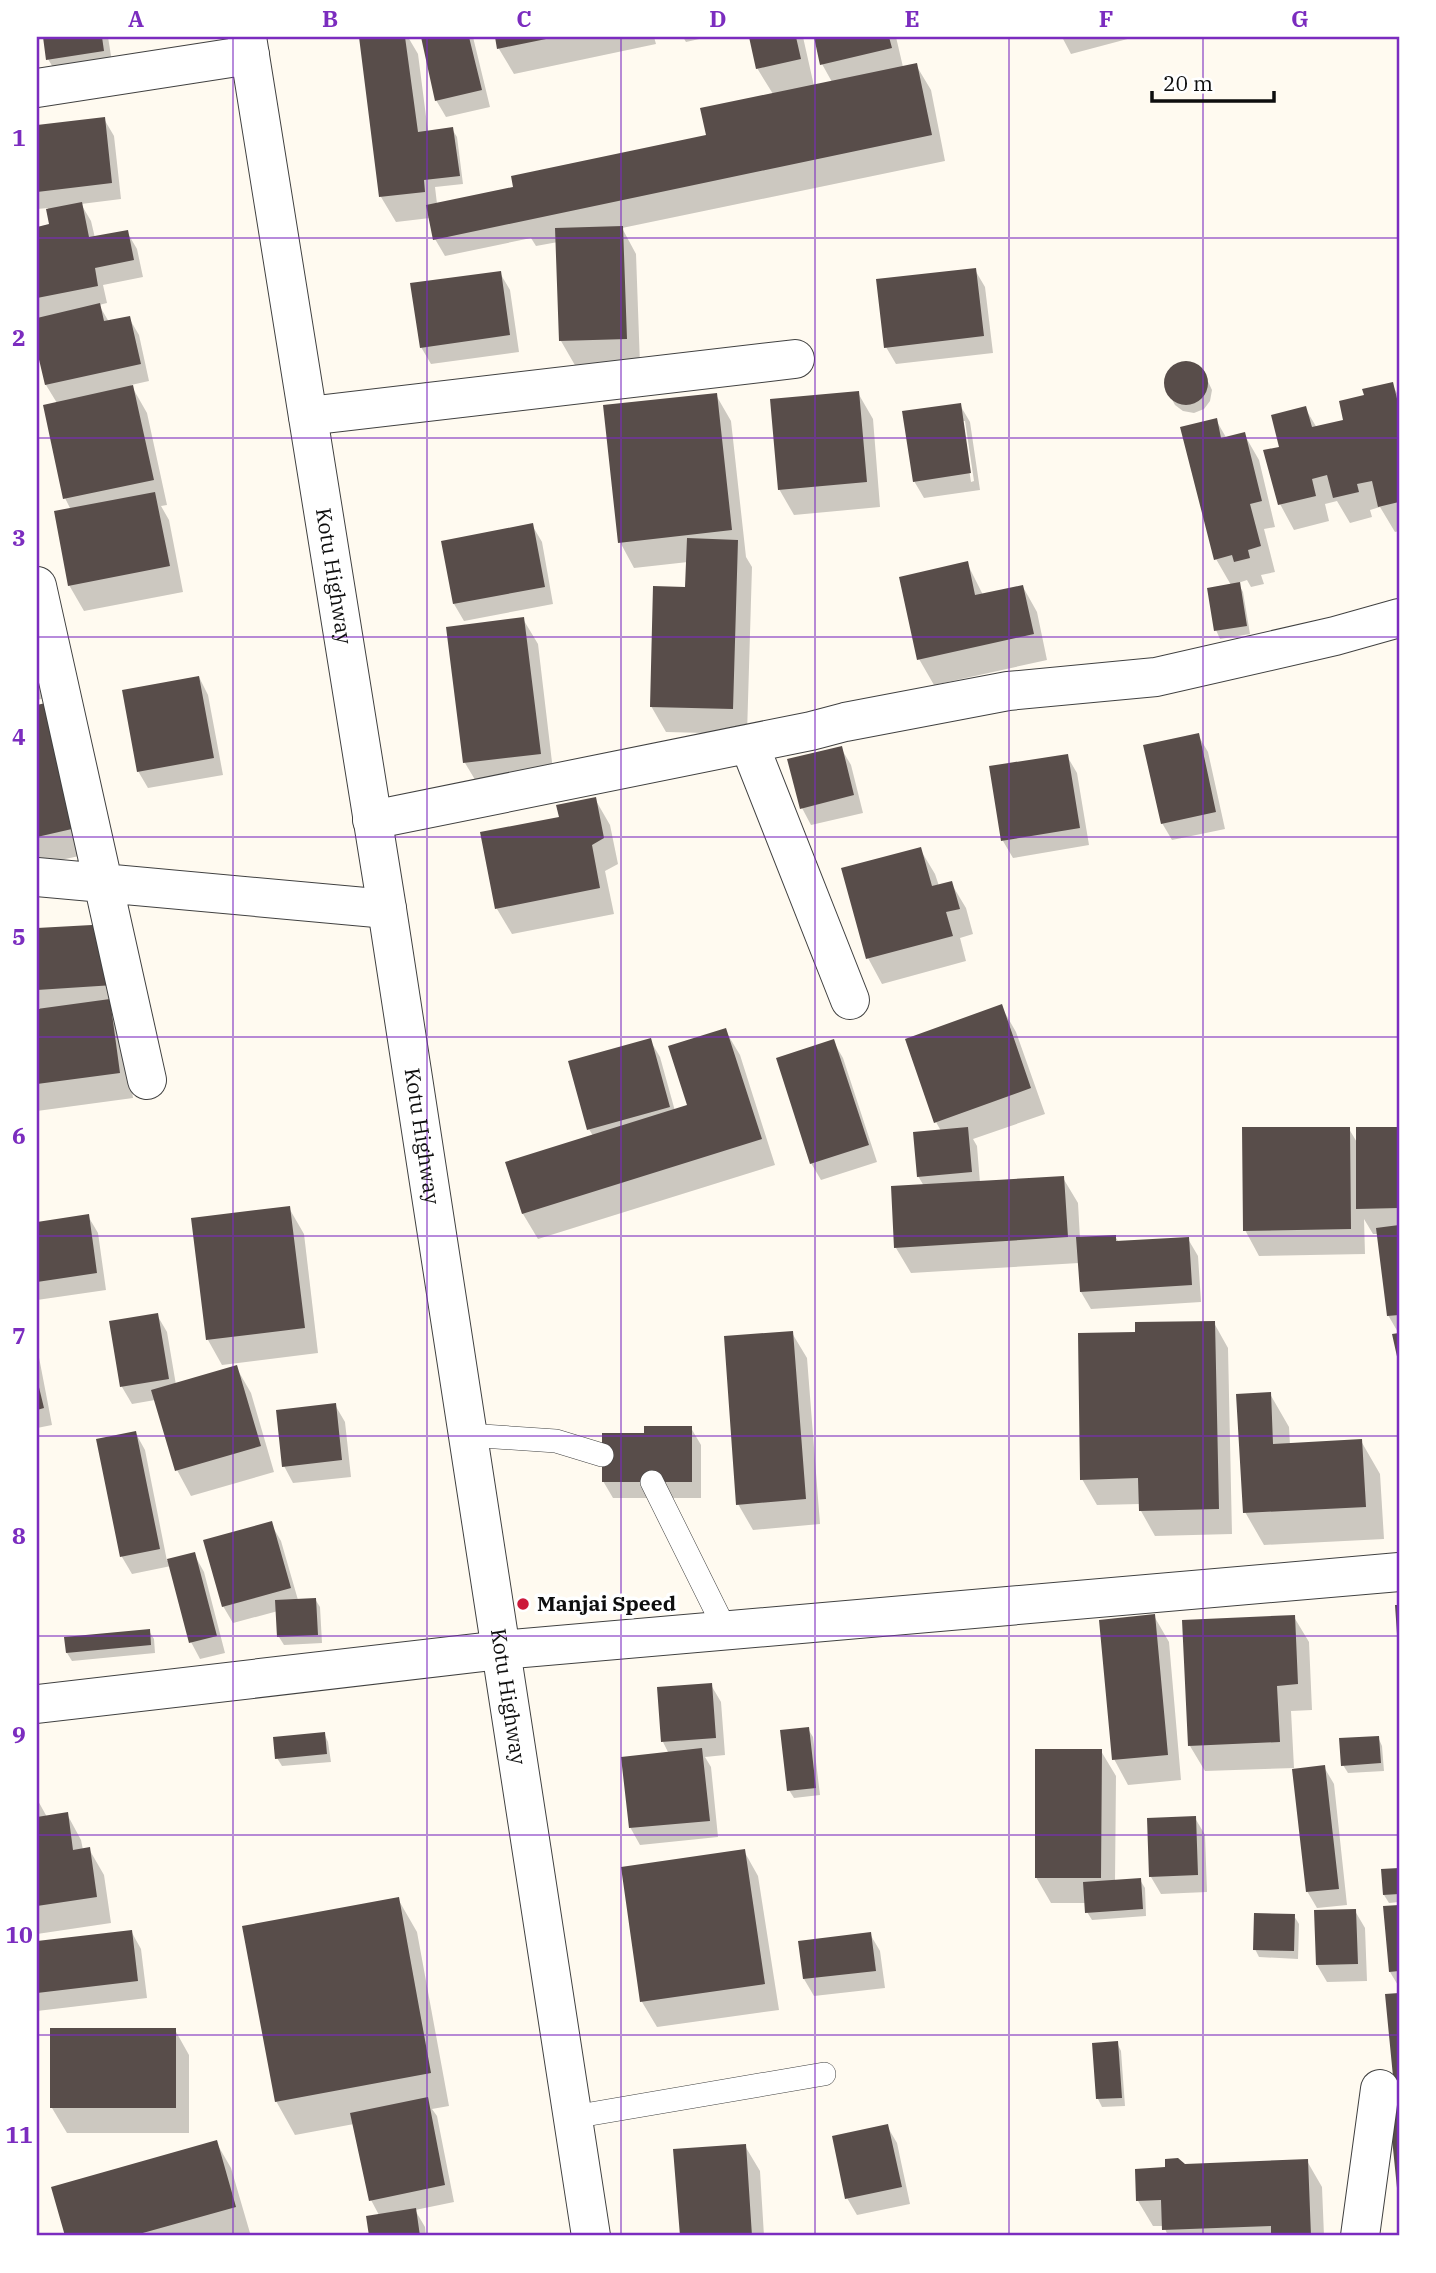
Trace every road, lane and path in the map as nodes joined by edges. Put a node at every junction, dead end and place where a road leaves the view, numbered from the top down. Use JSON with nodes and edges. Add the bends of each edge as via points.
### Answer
{"nodes":[{"id":1,"x":248,"y":46,"type":"edge"},
{"id":2,"x":37,"y":88,"type":"edge"},
{"id":3,"x":795,"y":359,"type":"dead end"},
{"id":4,"x":307,"y":416,"type":"junction"},
{"id":5,"x":37,"y":586,"type":"edge"},
{"id":6,"x":1399,"y":618,"type":"edge"},
{"id":7,"x":749,"y":744,"type":"junction"},
{"id":8,"x":372,"y":820,"type":"junction"},
{"id":9,"x":37,"y":877,"type":"edge"},
{"id":10,"x":103,"y":884,"type":"junction"},
{"id":11,"x":387,"y":909,"type":"junction"},
{"id":12,"x":850,"y":1000,"type":"dead end"},
{"id":13,"x":147,"y":1080,"type":"dead end"},
{"id":14,"x":467,"y":1435,"type":"junction"},
{"id":15,"x":601,"y":1455,"type":"dead end"},
{"id":16,"x":652,"y":1482,"type":"dead end"},
{"id":17,"x":1399,"y":1572,"type":"edge"},
{"id":18,"x":726,"y":1631,"type":"junction"},
{"id":19,"x":501,"y":1650,"type":"junction"},
{"id":20,"x":37,"y":1704,"type":"edge"},
{"id":21,"x":824,"y":2074,"type":"dead end"},
{"id":22,"x":1380,"y":2089,"type":"dead end"},
{"id":23,"x":573,"y":2117,"type":"junction"},
{"id":24,"x":591,"y":2236,"type":"edge"},
{"id":25,"x":1360,"y":2236,"type":"edge"}],
"edges":[{"from":1,"to":2,"type":"street"},
{"from":1,"to":4,"type":"street","name":"Kotu Highway"},
{"from":3,"to":4,"type":"street"},
{"from":4,"to":8,"type":"street","name":"Kotu Highway"},
{"from":5,"to":10,"type":"street"},
{"from":6,"to":7,"type":"street","via":[[1156,677],[1008,691]]},
{"from":7,"to":8,"type":"street"},
{"from":7,"to":12,"type":"street"},
{"from":8,"to":11,"type":"street","name":"Kotu Highway"},
{"from":9,"to":10,"type":"street"},
{"from":10,"to":11,"type":"street"},
{"from":10,"to":13,"type":"street"},
{"from":11,"to":14,"type":"street","name":"Kotu Highway"},
{"from":14,"to":15,"type":"lane","via":[[556,1441]]},
{"from":14,"to":19,"type":"street","name":"Kotu Highway"},
{"from":16,"to":18,"type":"lane"},
{"from":17,"to":18,"type":"street"},
{"from":18,"to":19,"type":"street"},
{"from":19,"to":20,"type":"street"},
{"from":19,"to":23,"type":"street","name":"Kotu Highway"},
{"from":21,"to":23,"type":"lane"},
{"from":22,"to":25,"type":"street"},
{"from":23,"to":24,"type":"street","name":"Kotu Highway"}]}
